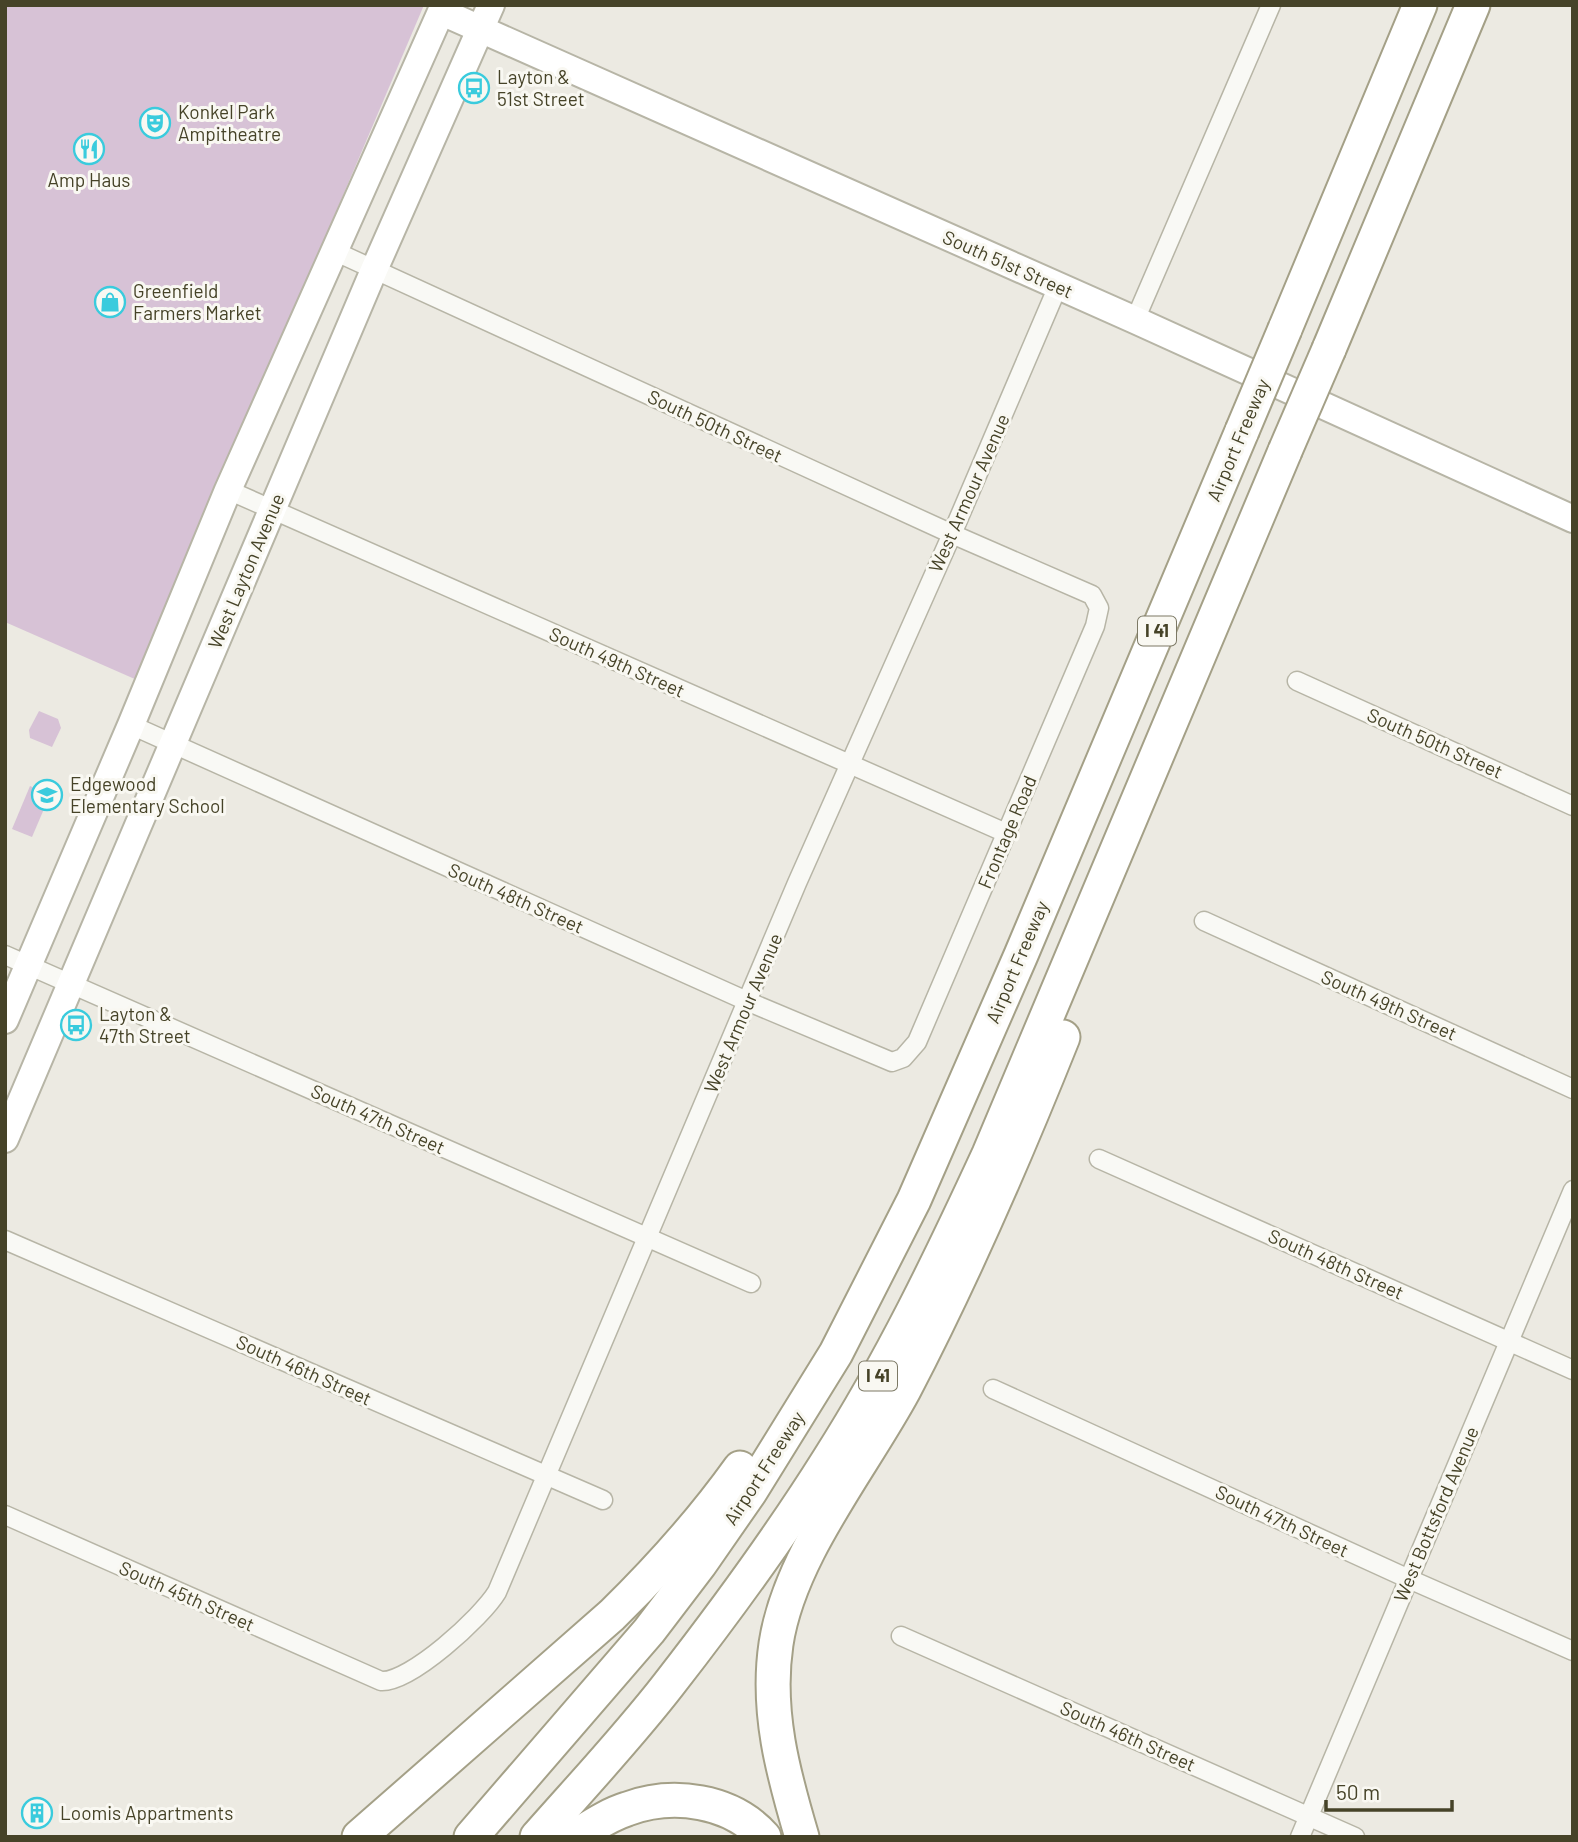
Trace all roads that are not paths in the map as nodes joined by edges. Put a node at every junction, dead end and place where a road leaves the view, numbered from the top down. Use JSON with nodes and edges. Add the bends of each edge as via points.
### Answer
{"nodes":[{"id":1,"x":1271,"y":5,"type":"edge"},
{"id":2,"x":1420,"y":5,"type":"edge"},
{"id":3,"x":1473,"y":5,"type":"edge"},
{"id":4,"x":443,"y":9,"type":"edge"},
{"id":5,"x":486,"y":17,"type":"edge"},
{"id":6,"x":334,"y":251,"type":"junction"},
{"id":7,"x":374,"y":270,"type":"junction"},
{"id":8,"x":1058,"y":286,"type":"junction"},
{"id":9,"x":1135,"y":320,"type":"junction"},
{"id":10,"x":228,"y":490,"type":"junction"},
{"id":11,"x":272,"y":509,"type":"junction"},
{"id":12,"x":1573,"y":519,"type":"edge"},
{"id":13,"x":952,"y":534,"type":"junction"},
{"id":14,"x":1096,"y":600,"type":"joint"},
{"id":15,"x":1297,"y":681,"type":"dead end"},
{"id":16,"x":131,"y":725,"type":"junction"},
{"id":17,"x":173,"y":745,"type":"junction"},
{"id":18,"x":850,"y":765,"type":"junction"},
{"id":19,"x":1573,"y":806,"type":"edge"},
{"id":20,"x":1006,"y":833,"type":"junction"},
{"id":21,"x":1115,"y":855,"type":"junction"},
{"id":22,"x":1205,"y":921,"type":"dead end"},
{"id":23,"x":17,"y":960,"type":"edge"},
{"id":24,"x":71,"y":983,"type":"junction"},
{"id":25,"x":748,"y":1002,"type":"junction"},
{"id":26,"x":5,"y":1020,"type":"edge"},
{"id":27,"x":903,"y":1058,"type":"joint"},
{"id":28,"x":1573,"y":1089,"type":"edge"},
{"id":29,"x":5,"y":1139,"type":"edge"},
{"id":30,"x":1099,"y":1159,"type":"dead end"},
{"id":31,"x":1573,"y":1190,"type":"edge"},
{"id":32,"x":914,"y":1200,"type":"junction"},
{"id":33,"x":646,"y":1237,"type":"junction"},
{"id":34,"x":5,"y":1240,"type":"edge"},
{"id":35,"x":751,"y":1283,"type":"dead end"},
{"id":36,"x":1508,"y":1342,"type":"junction"},
{"id":37,"x":1573,"y":1370,"type":"edge"},
{"id":38,"x":993,"y":1389,"type":"dead end"},
{"id":39,"x":546,"y":1476,"type":"junction"},
{"id":40,"x":603,"y":1500,"type":"dead end"},
{"id":41,"x":5,"y":1515,"type":"edge"},
{"id":42,"x":1409,"y":1579,"type":"junction"},
{"id":43,"x":901,"y":1636,"type":"dead end"},
{"id":44,"x":1573,"y":1651,"type":"edge"},
{"id":45,"x":369,"y":1676,"type":"joint"},
{"id":46,"x":1309,"y":1816,"type":"junction"},
{"id":47,"x":359,"y":1837,"type":"edge"},
{"id":48,"x":471,"y":1837,"type":"edge"},
{"id":49,"x":537,"y":1837,"type":"edge"},
{"id":50,"x":574,"y":1837,"type":"edge"},
{"id":51,"x":764,"y":1837,"type":"edge"},
{"id":52,"x":802,"y":1837,"type":"edge"},
{"id":53,"x":1300,"y":1837,"type":"edge"},
{"id":54,"x":1355,"y":1837,"type":"edge"}],
"edges":[{"from":1,"to":9,"type":"street"},
{"from":2,"to":32,"type":"highway","name":"Airport Freeway","number":"I 41","bridge":true},
{"from":3,"to":21,"type":"highway","number":"I 41","bridge":true},
{"from":4,"to":5,"type":"main road","name":"South 51st Street"},
{"from":4,"to":6,"type":"main road"},
{"from":5,"to":7,"type":"main road","name":"West Layton Avenue"},
{"from":5,"to":8,"type":"main road","name":"South 51st Street"},
{"from":6,"to":7,"type":"street","name":"South 50th Street"},
{"from":6,"to":10,"type":"main road"},
{"from":7,"to":11,"type":"main road","name":"West Layton Avenue"},
{"from":7,"to":13,"type":"street","name":"South 50th Street"},
{"from":8,"to":9,"type":"main road","name":"South 51st Street"},
{"from":8,"to":13,"type":"street","name":"West Armour Avenue"},
{"from":9,"to":12,"type":"main road","name":"South 51st Street"},
{"from":10,"to":11,"type":"street","name":"South 49th Street"},
{"from":10,"to":16,"type":"main road"},
{"from":11,"to":17,"type":"main road","name":"West Layton Avenue"},
{"from":11,"to":18,"type":"street","name":"South 49th Street"},
{"from":13,"to":14,"type":"street","name":"South 50th Street","via":[[1082,589]]},
{"from":13,"to":18,"type":"street","name":"West Armour Avenue"},
{"from":14,"to":20,"type":"street","name":"Frontage Road","via":[[1095,626]]},
{"from":15,"to":19,"type":"street","name":"South 50th Street"},
{"from":16,"to":17,"type":"street","name":"South 48th Street"},
{"from":16,"to":23,"type":"main road"},
{"from":17,"to":24,"type":"main road","name":"West Layton Avenue"},
{"from":17,"to":25,"type":"street","name":"South 48th Street"},
{"from":18,"to":20,"type":"street","name":"South 49th Street"},
{"from":18,"to":25,"type":"street","name":"West Armour Avenue"},
{"from":20,"to":27,"type":"street","name":"Frontage Road","via":[[919,1038]]},
{"from":21,"to":49,"type":"highway","number":"I 41","via":[[989,1154],[880,1374],[764,1556],[668,1685]]},
{"from":21,"to":52,"type":"highway","via":[[1124,883],[984,1226],[895,1407],[794,1583],[776,1642],[772,1675],[777,1748]]},
{"from":22,"to":28,"type":"street","name":"South 49th Street"},
{"from":23,"to":24,"type":"street","name":"South 47th Street"},
{"from":23,"to":26,"type":"main road"},
{"from":24,"to":29,"type":"main road","name":"West Layton Avenue"},
{"from":24,"to":33,"type":"street","name":"South 47th Street"},
{"from":25,"to":27,"type":"street","name":"South 48th Street","via":[[888,1061]]},
{"from":25,"to":33,"type":"street","name":"West Armour Avenue"},
{"from":30,"to":36,"type":"street","name":"South 48th Street"},
{"from":31,"to":36,"type":"street","name":"West Bottsford Avenue"},
{"from":32,"to":47,"type":"highway","via":[[876,1237],[789,1396],[693,1529],[612,1615]]},
{"from":32,"to":48,"type":"highway","name":"Airport Freeway","number":"I 41","via":[[836,1353],[751,1492],[649,1630]]},
{"from":33,"to":35,"type":"street","name":"South 47th Street"},
{"from":33,"to":39,"type":"street","name":"West Armour Avenue"},
{"from":34,"to":39,"type":"street","name":"South 46th Street"},
{"from":36,"to":37,"type":"street","name":"South 48th Street"},
{"from":36,"to":42,"type":"street","name":"West Bottsford Avenue"},
{"from":38,"to":42,"type":"street","name":"South 47th Street"},
{"from":39,"to":40,"type":"street","name":"South 46th Street"},
{"from":39,"to":45,"type":"street","name":"West Armour Avenue","via":[[485,1610],[408,1672],[388,1682]]},
{"from":41,"to":45,"type":"street","name":"South 45th Street"},
{"from":42,"to":44,"type":"street","name":"South 47th Street"},
{"from":42,"to":46,"type":"street","name":"West Bottsford Avenue"},
{"from":43,"to":46,"type":"street","name":"South 46th Street"},
{"from":46,"to":53,"type":"street","name":"West Bottsford Avenue"},
{"from":46,"to":54,"type":"street","name":"South 46th Street"},
{"from":50,"to":51,"type":"highway","via":[[609,1816],[669,1800],[726,1811]]}]}
